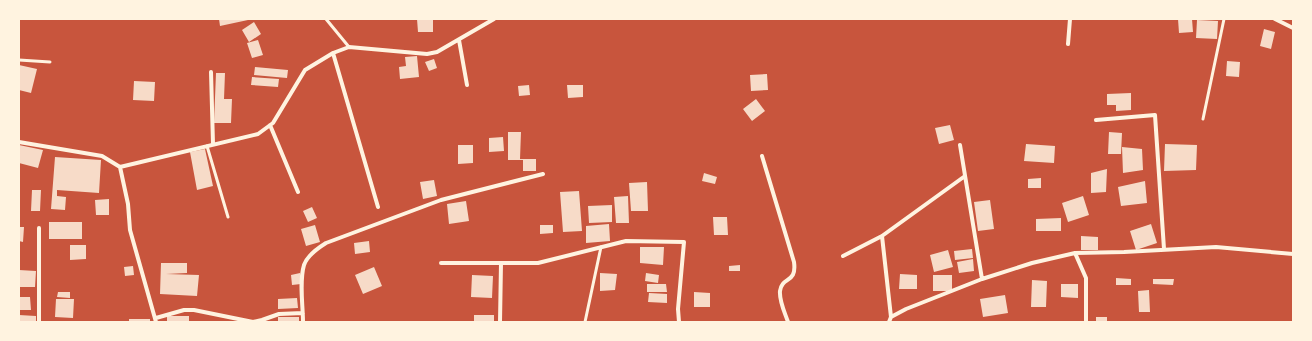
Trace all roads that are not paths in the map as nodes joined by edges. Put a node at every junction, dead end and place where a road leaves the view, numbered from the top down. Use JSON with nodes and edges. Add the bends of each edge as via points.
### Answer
{"nodes":[{"id":1,"x":326,"y":19,"type":"edge"},
{"id":2,"x":494,"y":19,"type":"edge"},
{"id":3,"x":1070,"y":19,"type":"edge"},
{"id":4,"x":1224,"y":19,"type":"edge"},
{"id":5,"x":1275,"y":19,"type":"edge"},
{"id":6,"x":1293,"y":28,"type":"edge"},
{"id":7,"x":459,"y":40,"type":"junction"},
{"id":8,"x":1068,"y":44,"type":"dead end"},
{"id":9,"x":349,"y":47,"type":"junction"},
{"id":10,"x":333,"y":53,"type":"junction"},
{"id":11,"x":19,"y":60,"type":"edge"},
{"id":12,"x":50,"y":62,"type":"dead end"},
{"id":13,"x":211,"y":72,"type":"dead end"},
{"id":14,"x":466,"y":85,"type":"dead end"},
{"id":15,"x":1203,"y":119,"type":"dead end"},
{"id":16,"x":1096,"y":120,"type":"dead end"},
{"id":17,"x":270,"y":125,"type":"junction"},
{"id":18,"x":19,"y":142,"type":"edge"},
{"id":19,"x":213,"y":144,"type":"junction"},
{"id":20,"x":207,"y":146,"type":"junction"},
{"id":21,"x":960,"y":146,"type":"dead end"},
{"id":22,"x":762,"y":156,"type":"dead end"},
{"id":23,"x":120,"y":167,"type":"junction"},
{"id":24,"x":543,"y":174,"type":"dead end"},
{"id":25,"x":965,"y":176,"type":"junction"},
{"id":26,"x":298,"y":192,"type":"dead end"},
{"id":27,"x":378,"y":207,"type":"dead end"},
{"id":28,"x":228,"y":217,"type":"dead end"},
{"id":29,"x":39,"y":228,"type":"dead end"},
{"id":30,"x":882,"y":236,"type":"junction"},
{"id":31,"x":601,"y":247,"type":"junction"},
{"id":32,"x":1164,"y":249,"type":"junction"},
{"id":33,"x":1075,"y":253,"type":"junction"},
{"id":34,"x":1293,"y":254,"type":"edge"},
{"id":35,"x":843,"y":256,"type":"dead end"},
{"id":36,"x":441,"y":263,"type":"dead end"},
{"id":37,"x":501,"y":263,"type":"junction"},
{"id":38,"x":982,"y":279,"type":"junction"},
{"id":39,"x":303,"y":314,"type":"junction"},
{"id":40,"x":891,"y":317,"type":"junction"},
{"id":41,"x":156,"y":320,"type":"edge"},
{"id":42,"x":39,"y":322,"type":"edge"},
{"id":43,"x":304,"y":322,"type":"edge"},
{"id":44,"x":500,"y":322,"type":"edge"},
{"id":45,"x":585,"y":322,"type":"edge"},
{"id":46,"x":679,"y":322,"type":"edge"},
{"id":47,"x":788,"y":322,"type":"edge"},
{"id":48,"x":889,"y":322,"type":"edge"},
{"id":49,"x":1086,"y":322,"type":"edge"}],
"edges":[{"from":1,"to":9,"type":"lane"},
{"from":2,"to":7,"type":"street"},
{"from":3,"to":8,"type":"street"},
{"from":4,"to":15,"type":"lane"},
{"from":5,"to":6,"type":"street"},
{"from":7,"to":9,"type":"street","via":[[437,52],[427,54]]},
{"from":7,"to":14,"type":"street"},
{"from":9,"to":10,"type":"street"},
{"from":10,"to":17,"type":"street","via":[[305,70]]},
{"from":10,"to":27,"type":"street"},
{"from":11,"to":12,"type":"lane"},
{"from":13,"to":19,"type":"street"},
{"from":16,"to":32,"type":"street","via":[[1155,115]]},
{"from":17,"to":19,"type":"street","via":[[258,134]]},
{"from":17,"to":26,"type":"street"},
{"from":18,"to":23,"type":"street","via":[[102,156]]},
{"from":19,"to":20,"type":"street"},
{"from":20,"to":23,"type":"street"},
{"from":20,"to":28,"type":"lane"},
{"from":21,"to":25,"type":"street"},
{"from":22,"to":47,"type":"street","via":[[794,262],[793,276],[780,291]]},
{"from":23,"to":41,"type":"street","via":[[128,204],[130,230]]},
{"from":24,"to":39,"type":"street","via":[[441,200],[326,243],[304,264]]},
{"from":25,"to":30,"type":"street"},
{"from":25,"to":38,"type":"street"},
{"from":29,"to":42,"type":"street"},
{"from":30,"to":35,"type":"street"},
{"from":30,"to":40,"type":"street"},
{"from":31,"to":37,"type":"street","via":[[538,263]]},
{"from":31,"to":45,"type":"lane"},
{"from":31,"to":46,"type":"street","via":[[626,241],[684,242]]},
{"from":32,"to":33,"type":"street"},
{"from":32,"to":34,"type":"street","via":[[1216,247]]},
{"from":33,"to":38,"type":"street"},
{"from":33,"to":49,"type":"street","via":[[1086,278]]},
{"from":36,"to":37,"type":"street"},
{"from":37,"to":44,"type":"street"},
{"from":38,"to":40,"type":"street"},
{"from":39,"to":41,"type":"street","via":[[279,314],[253,322],[184,310]]},
{"from":39,"to":43,"type":"street"},
{"from":40,"to":48,"type":"street"}]}
